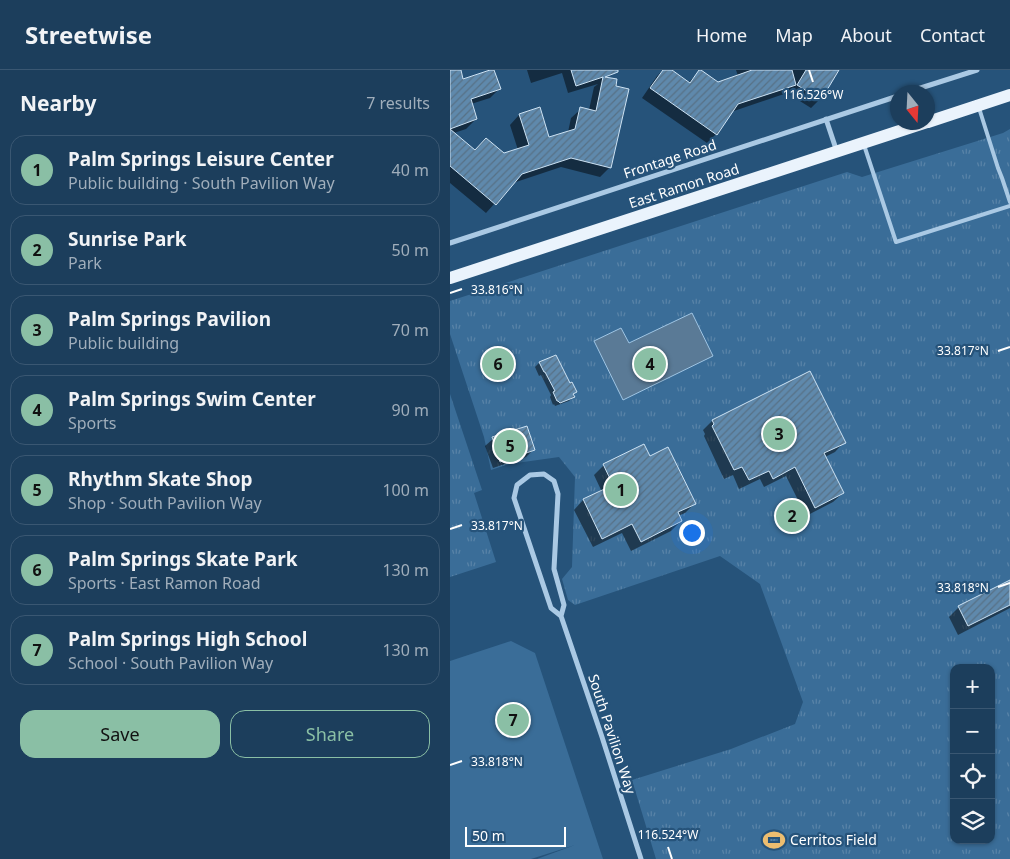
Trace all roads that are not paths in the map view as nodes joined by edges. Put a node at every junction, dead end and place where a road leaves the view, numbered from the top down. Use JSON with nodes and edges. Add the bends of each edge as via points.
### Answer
{"nodes":[{"id":1,"x":977,"y":70,"type":"edge"},
{"id":2,"x":930,"y":85,"type":"edge"},
{"id":3,"x":1010,"y":95,"type":"edge"},
{"id":4,"x":890,"y":99,"type":"edge"},
{"id":5,"x":978,"y":106,"type":"junction"},
{"id":6,"x":826,"y":119,"type":"junction"},
{"id":7,"x":935,"y":119,"type":"edge"},
{"id":8,"x":904,"y":130,"type":"edge"},
{"id":9,"x":863,"y":144,"type":"junction"},
{"id":10,"x":837,"y":152,"type":"junction"},
{"id":11,"x":1010,"y":204,"type":"edge"},
{"id":12,"x":450,"y":243,"type":"edge"},
{"id":13,"x":450,"y":278,"type":"edge"},
{"id":14,"x":561,"y":616,"type":"junction"},
{"id":15,"x":641,"y":859,"type":"edge"}],
"edges":[{"from":1,"to":2,"type":"street"},
{"from":3,"to":5,"type":"main road","name":"East Ramon Road"},
{"from":4,"to":6,"type":"street","name":"Frontage Road"},
{"from":5,"to":7,"type":"main road","name":"East Ramon Road"},
{"from":5,"to":11,"type":"lane"},
{"from":6,"to":10,"type":"street"},
{"from":6,"to":12,"type":"street","name":"Frontage Road"},
{"from":8,"to":9,"type":"main road","name":"East Ramon Road"},
{"from":9,"to":10,"type":"main road","name":"East Ramon Road"},
{"from":9,"to":11,"type":"lane","via":[[896,242]]},
{"from":10,"to":13,"type":"main road","name":"East Ramon Road"},
{"from":14,"to":14,"type":"street","name":"South Pavilion Way","via":[[564,605],[554,569],[558,494],[554,481],[544,474],[530,475],[517,485],[514,498],[551,608]]},
{"from":14,"to":15,"type":"street","name":"South Pavilion Way"}]}
